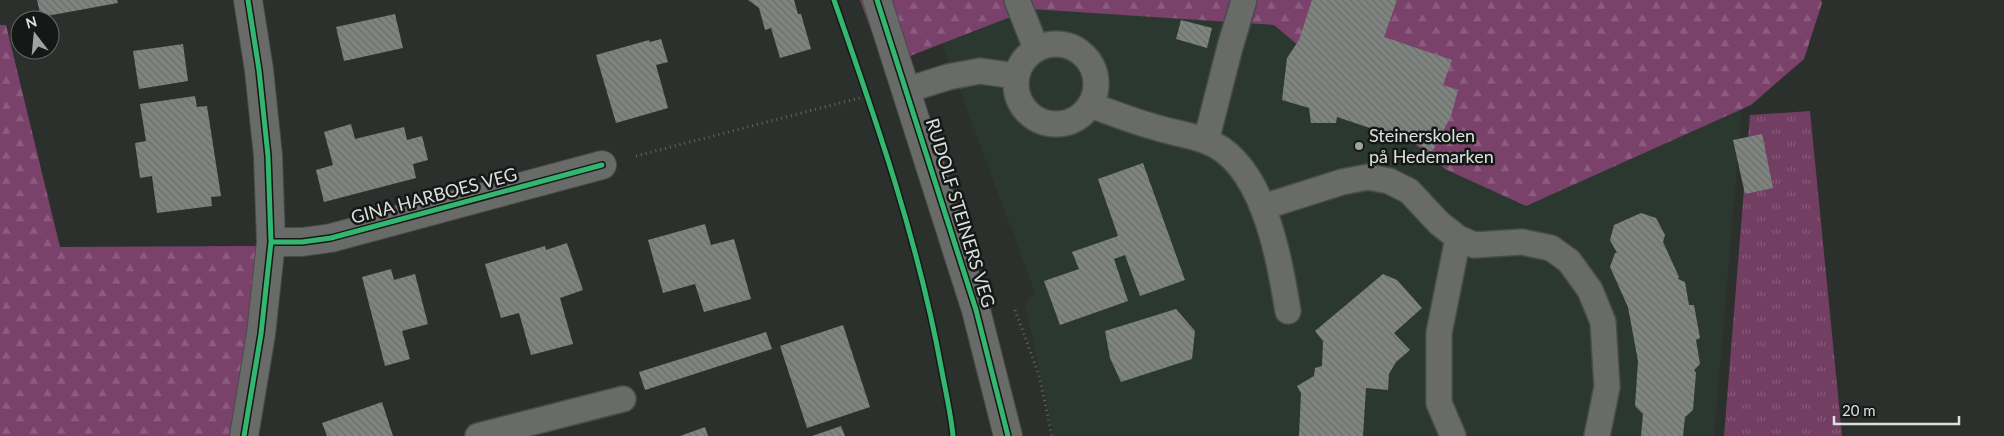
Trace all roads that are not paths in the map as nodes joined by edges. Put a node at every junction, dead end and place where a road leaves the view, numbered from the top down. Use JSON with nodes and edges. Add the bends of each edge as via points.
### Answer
{"nodes":[{"id":1,"x":248,"y":0,"type":"edge"},
{"id":2,"x":877,"y":0,"type":"edge"},
{"id":3,"x":1017,"y":0,"type":"edge"},
{"id":4,"x":1244,"y":0,"type":"edge"},
{"id":5,"x":1036,"y":48,"type":"junction"},
{"id":6,"x":1016,"y":76,"type":"junction"},
{"id":7,"x":907,"y":90,"type":"junction"},
{"id":8,"x":1090,"y":105,"type":"junction"},
{"id":9,"x":1206,"y":141,"type":"junction"},
{"id":10,"x":602,"y":165,"type":"road end"},
{"id":11,"x":1263,"y":207,"type":"junction"},
{"id":12,"x":1458,"y":238,"type":"junction"},
{"id":13,"x":271,"y":242,"type":"junction"},
{"id":14,"x":1288,"y":312,"type":"dead end"},
{"id":15,"x":623,"y":399,"type":"dead end"},
{"id":16,"x":244,"y":436,"type":"edge"},
{"id":17,"x":478,"y":436,"type":"edge"},
{"id":18,"x":1008,"y":436,"type":"edge"},
{"id":19,"x":1454,"y":436,"type":"edge"},
{"id":20,"x":1597,"y":436,"type":"edge"}],
"edges":[{"from":1,"to":13,"type":"street","via":[[268,156]]},
{"from":2,"to":7,"type":"street","name":"RUDOLF STEINERS VEG"},
{"from":3,"to":5,"type":"lane"},
{"from":4,"to":9,"type":"lane"},
{"from":5,"to":6,"type":"lane","via":[[1023,60]]},
{"from":5,"to":8,"type":"lane","via":[[1053,44],[1070,46],[1085,56],[1094,71],[1096,88]]},
{"from":6,"to":7,"type":"lane","via":[[980,71]]},
{"from":6,"to":8,"type":"lane","via":[[1016,92],[1022,107],[1034,118],[1049,124],[1065,124]]},
{"from":7,"to":18,"type":"street","name":"RUDOLF STEINERS VEG","via":[[976,310]]},
{"from":8,"to":9,"type":"lane"},
{"from":9,"to":11,"type":"lane","via":[[1235,161]]},
{"from":10,"to":13,"type":"street","name":"GINA HARBOES VEG","via":[[331,238]]},
{"from":11,"to":12,"type":"lane","via":[[1342,182],[1368,177],[1389,180],[1409,191]]},
{"from":11,"to":14,"type":"lane","via":[[1277,251]]},
{"from":12,"to":19,"type":"lane","via":[[1439,333],[1439,403]]},
{"from":12,"to":20,"type":"lane","via":[[1474,245],[1522,242],[1551,248],[1569,261],[1590,290],[1603,322],[1607,387]]},
{"from":13,"to":16,"type":"street"},
{"from":15,"to":17,"type":"lane"}]}
